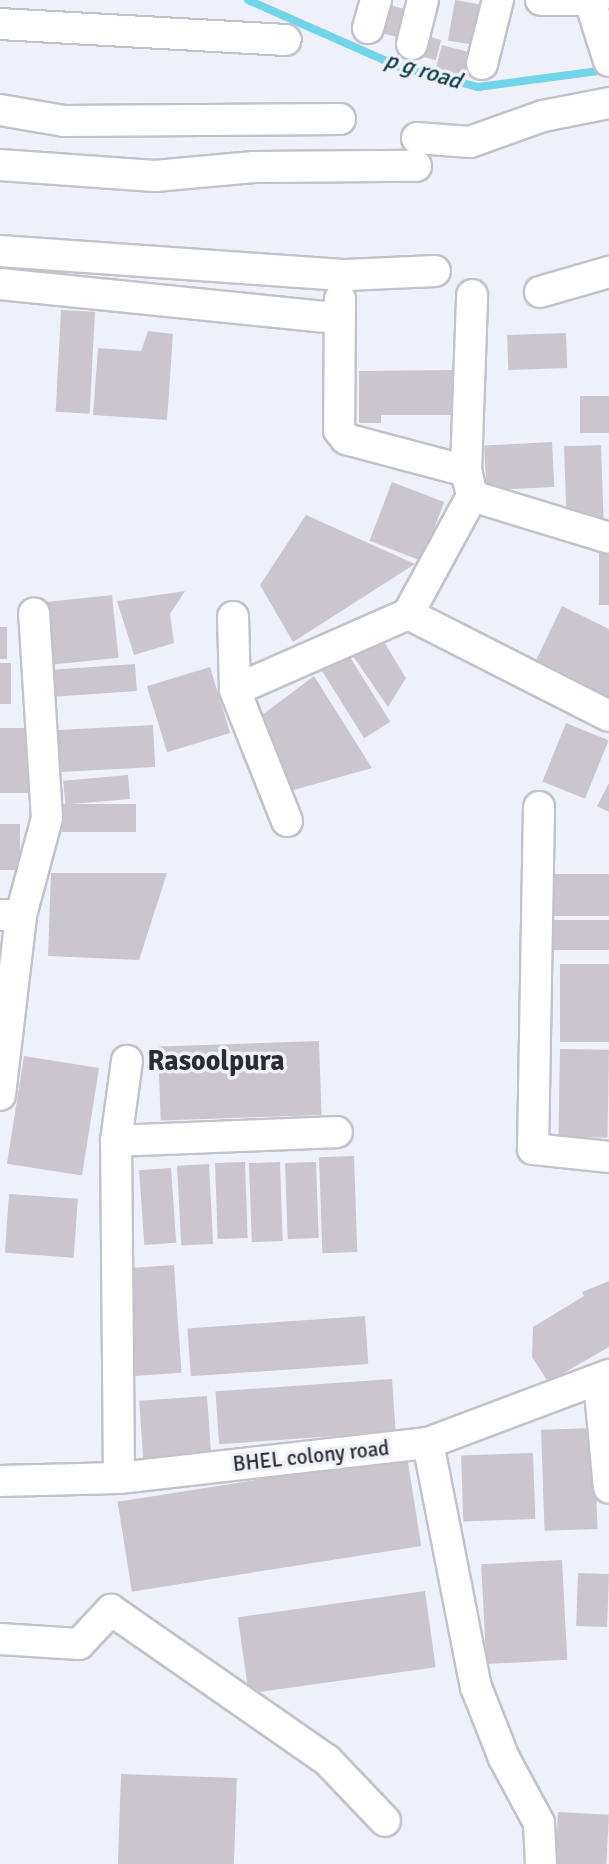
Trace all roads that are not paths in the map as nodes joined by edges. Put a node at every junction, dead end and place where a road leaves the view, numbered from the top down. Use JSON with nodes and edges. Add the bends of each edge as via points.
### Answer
{"nodes":[{"id":1,"x":423,"y":0,"type":"edge"},
{"id":2,"x":498,"y":0,"type":"edge"},
{"id":3,"x":541,"y":0,"type":"edge"},
{"id":4,"x":585,"y":1,"type":"edge"},
{"id":5,"x":0,"y":24,"type":"edge"},
{"id":6,"x":286,"y":40,"type":"dead end"},
{"id":7,"x":412,"y":44,"type":"dead end"},
{"id":8,"x":605,"y":49,"type":"edge"},
{"id":9,"x":482,"y":64,"type":"dead end"},
{"id":10,"x":609,"y":103,"type":"edge"},
{"id":11,"x":0,"y":110,"type":"edge"},
{"id":12,"x":340,"y":119,"type":"dead end"},
{"id":13,"x":0,"y":165,"type":"edge"},
{"id":14,"x":0,"y":251,"type":"edge"},
{"id":15,"x":435,"y":271,"type":"dead end"},
{"id":16,"x":609,"y":272,"type":"edge"},
{"id":17,"x":345,"y":275,"type":"junction"},
{"id":18,"x":0,"y":284,"type":"edge"},
{"id":19,"x":540,"y":292,"type":"dead end"},
{"id":20,"x":472,"y":295,"type":"dead end"},
{"id":21,"x":336,"y":318,"type":"junction"},
{"id":22,"x":469,"y":484,"type":"junction"},
{"id":23,"x":609,"y":538,"type":"edge"},
{"id":24,"x":34,"y":612,"type":"dead end"},
{"id":25,"x":408,"y":614,"type":"junction"},
{"id":26,"x":233,"y":617,"type":"dead end"},
{"id":27,"x":235,"y":690,"type":"junction"},
{"id":28,"x":609,"y":716,"type":"edge"},
{"id":29,"x":539,"y":807,"type":"dead end"},
{"id":30,"x":287,"y":821,"type":"dead end"},
{"id":31,"x":11,"y":915,"type":"edge"},
{"id":32,"x":127,"y":1061,"type":"dead end"},
{"id":33,"x":0,"y":1095,"type":"edge"},
{"id":34,"x":337,"y":1132,"type":"dead end"},
{"id":35,"x":116,"y":1141,"type":"junction"},
{"id":36,"x":609,"y":1157,"type":"edge"},
{"id":37,"x":604,"y":1378,"type":"edge"},
{"id":38,"x":428,"y":1443,"type":"junction"},
{"id":39,"x":119,"y":1478,"type":"junction"},
{"id":40,"x":0,"y":1481,"type":"edge"},
{"id":41,"x":609,"y":1488,"type":"edge"},
{"id":42,"x":0,"y":1639,"type":"edge"},
{"id":43,"x":386,"y":1821,"type":"dead end"},
{"id":44,"x":541,"y":1864,"type":"edge"}],
"edges":[{"from":1,"to":7,"type":"street"},
{"from":2,"to":9,"type":"street"},
{"from":3,"to":4,"type":"street"},
{"from":4,"to":8,"type":"street"},
{"from":5,"to":6,"type":"street"},
{"from":10,"to":13,"type":"street","via":[[543,116],[470,142],[416,152],[155,176]]},
{"from":11,"to":12,"type":"street","via":[[64,121]]},
{"from":14,"to":17,"type":"street"},
{"from":15,"to":17,"type":"street"},
{"from":16,"to":19,"type":"street"},
{"from":17,"to":21,"type":"street"},
{"from":18,"to":21,"type":"street"},
{"from":20,"to":22,"type":"street"},
{"from":21,"to":22,"type":"street","via":[[339,430],[345,439]]},
{"from":22,"to":23,"type":"street"},
{"from":22,"to":25,"type":"street"},
{"from":24,"to":31,"type":"street","via":[[47,818]]},
{"from":25,"to":27,"type":"street"},
{"from":25,"to":28,"type":"street"},
{"from":26,"to":27,"type":"street"},
{"from":27,"to":30,"type":"street"},
{"from":29,"to":36,"type":"street","via":[[533,1149]]},
{"from":31,"to":33,"type":"street"},
{"from":32,"to":35,"type":"street"},
{"from":34,"to":35,"type":"street"},
{"from":35,"to":39,"type":"street"},
{"from":37,"to":38,"type":"street","name":"BHEL colony road"},
{"from":37,"to":41,"type":"street"},
{"from":38,"to":39,"type":"street","name":"BHEL colony road"},
{"from":38,"to":44,"type":"street","via":[[477,1687],[504,1758],[539,1823]]},
{"from":39,"to":40,"type":"street","name":"BHEL colony road"},
{"from":42,"to":43,"type":"street","via":[[79,1644],[111,1611],[327,1760]]}]}
